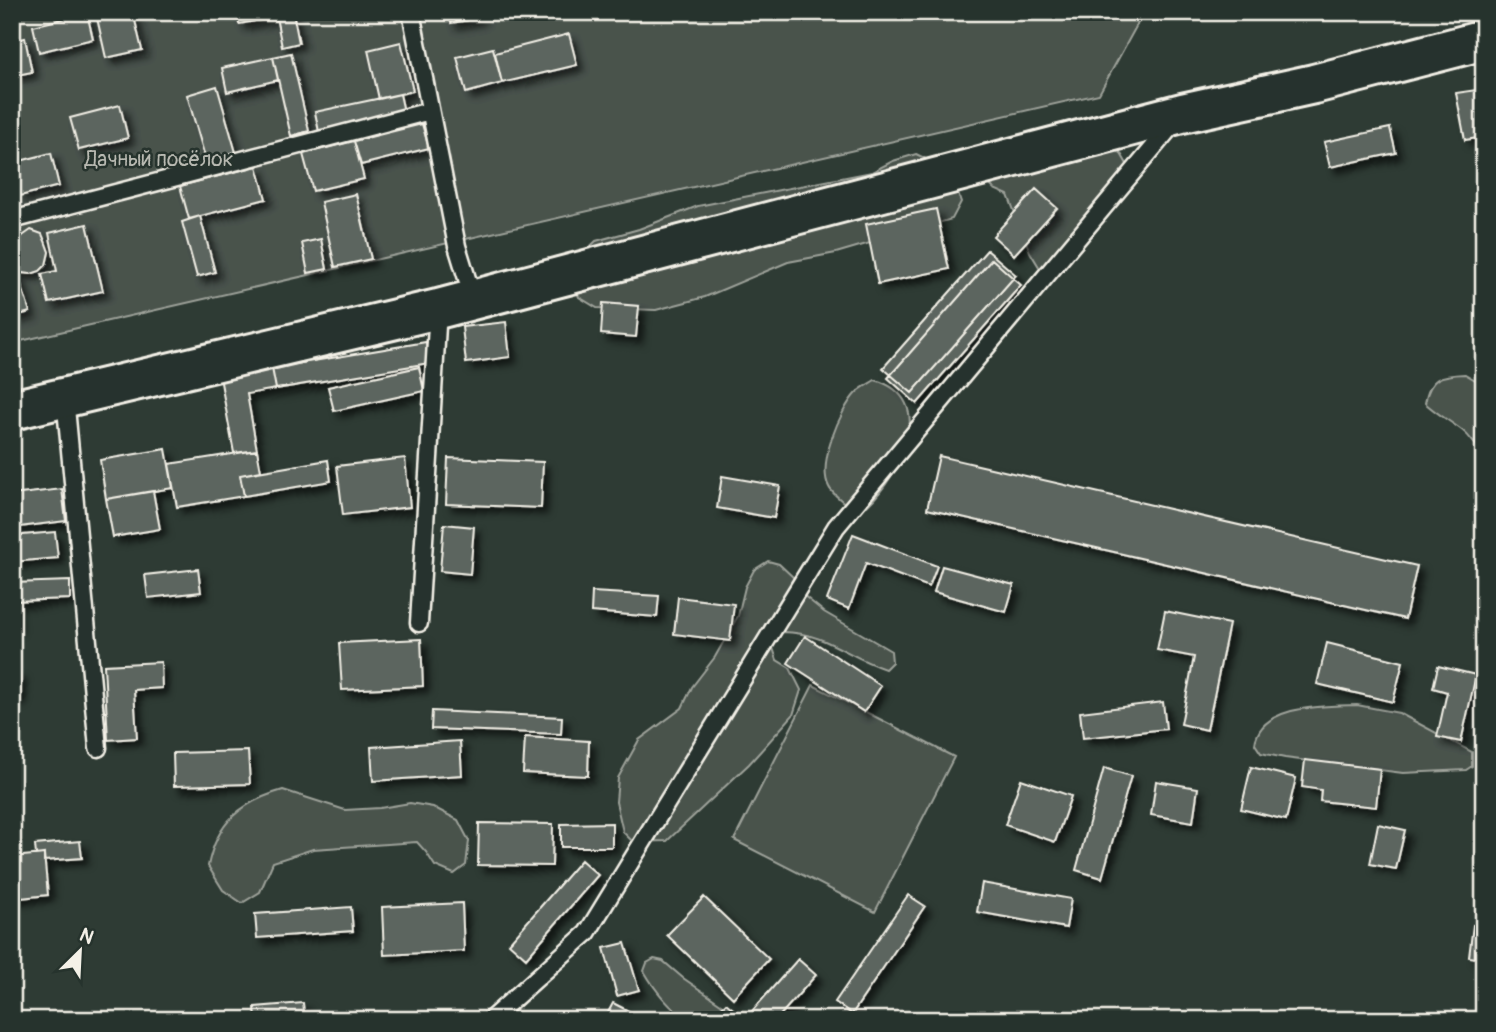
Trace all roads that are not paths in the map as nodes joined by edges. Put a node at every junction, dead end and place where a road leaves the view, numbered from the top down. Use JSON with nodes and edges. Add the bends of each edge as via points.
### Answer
{"nodes":[{"id":1,"x":411,"y":12,"type":"edge"},
{"id":2,"x":1484,"y":40,"type":"edge"},
{"id":3,"x":430,"y":111,"type":"junction"},
{"id":4,"x":1182,"y":113,"type":"junction"},
{"id":5,"x":12,"y":220,"type":"edge"},
{"id":6,"x":456,"y":304,"type":"junction"},
{"id":7,"x":65,"y":397,"type":"junction"},
{"id":8,"x":12,"y":410,"type":"edge"},
{"id":9,"x":419,"y":623,"type":"dead end"},
{"id":10,"x":97,"y":748,"type":"dead end"},
{"id":11,"x":491,"y":1020,"type":"edge"}],
"edges":[{"from":1,"to":3,"type":"lane"},
{"from":2,"to":4,"type":"main road"},
{"from":3,"to":5,"type":"lane"},
{"from":3,"to":6,"type":"lane","via":[[457,246]]},
{"from":4,"to":6,"type":"main road"},
{"from":4,"to":11,"type":"lane","via":[[836,527],[587,933]]},
{"from":6,"to":7,"type":"main road"},
{"from":6,"to":9,"type":"lane"},
{"from":7,"to":8,"type":"main road"},
{"from":7,"to":10,"type":"lane"}]}
